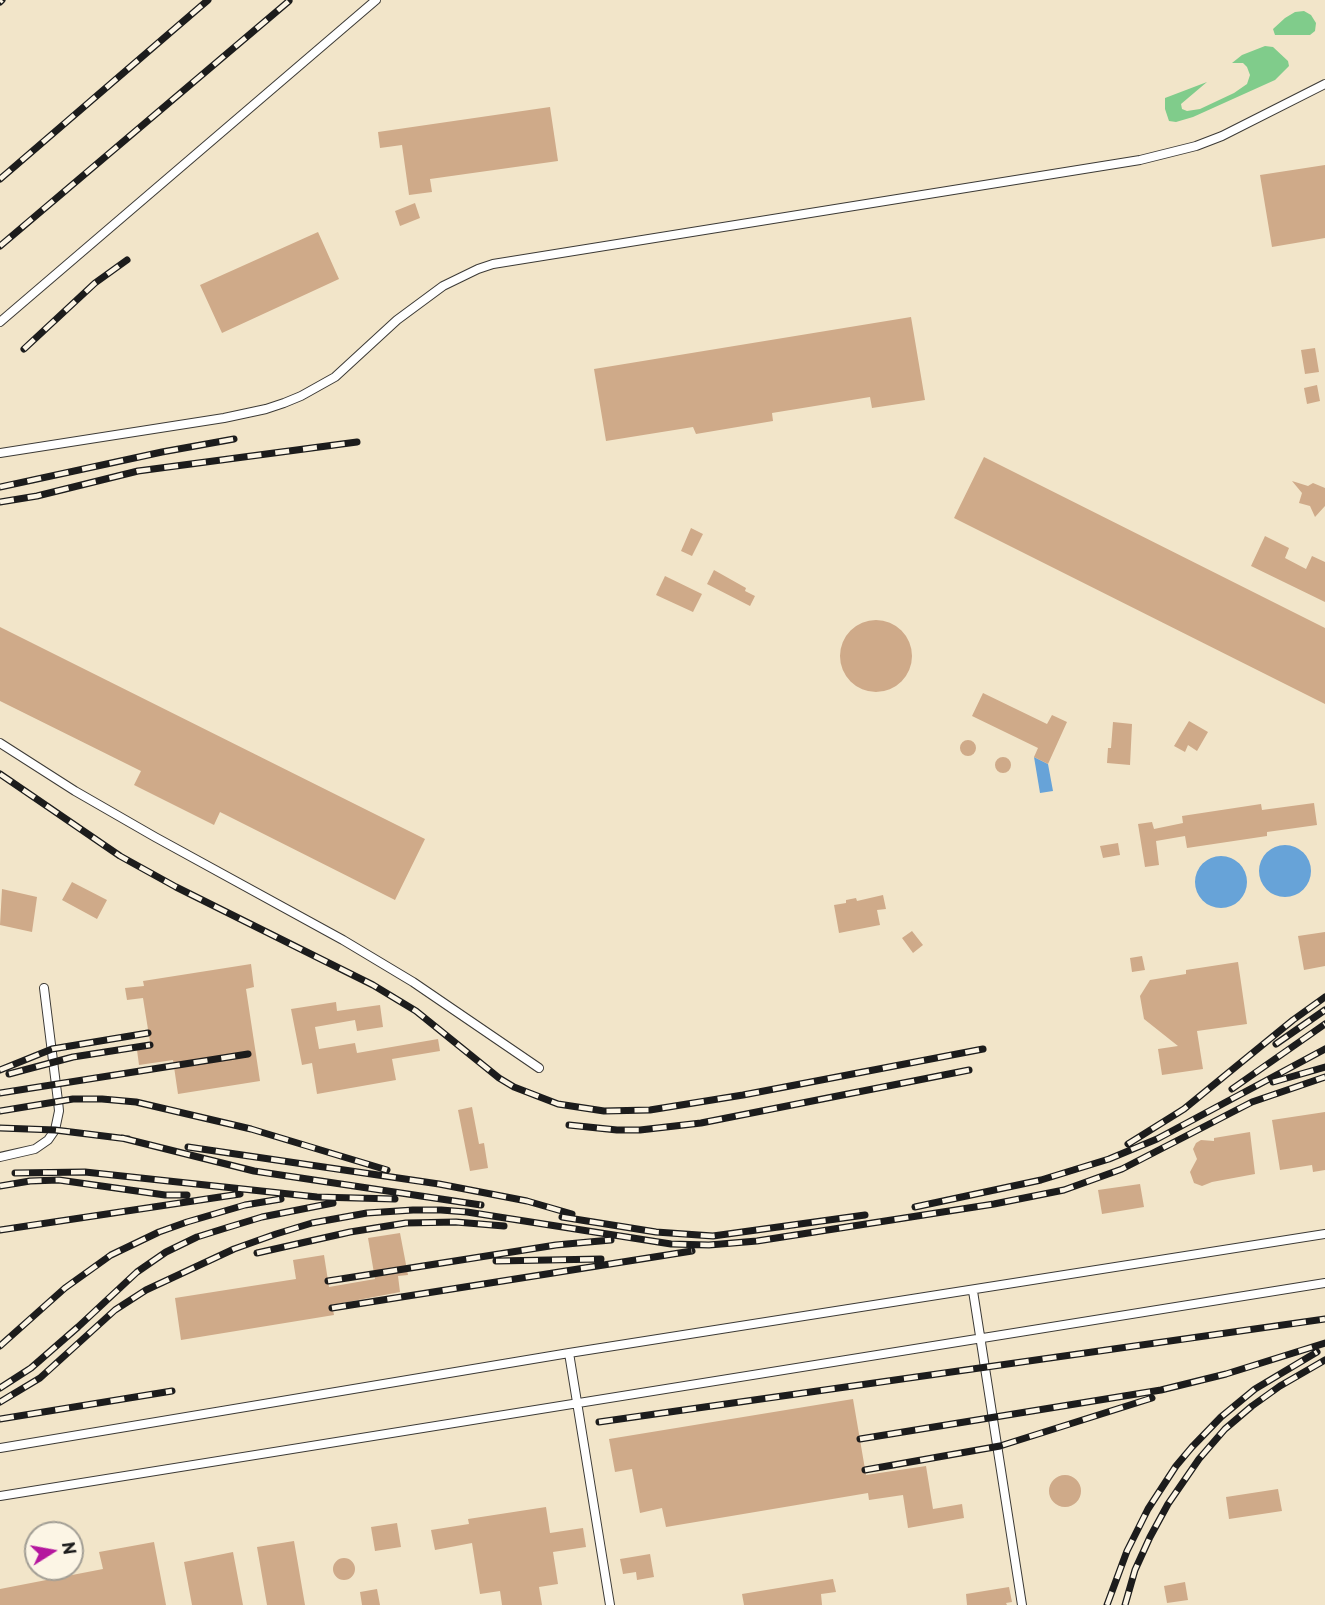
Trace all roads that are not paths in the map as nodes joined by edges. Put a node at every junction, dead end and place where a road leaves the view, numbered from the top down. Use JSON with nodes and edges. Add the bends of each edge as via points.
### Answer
{"nodes":[{"id":1,"x":376,"y":0,"type":"edge"},
{"id":2,"x":1325,"y":84,"type":"edge"},
{"id":3,"x":0,"y":322,"type":"edge"},
{"id":4,"x":0,"y":453,"type":"edge"},
{"id":5,"x":0,"y":743,"type":"edge"},
{"id":6,"x":44,"y":988,"type":"dead end"},
{"id":7,"x":538,"y":1068,"type":"dead end"},
{"id":8,"x":0,"y":1157,"type":"edge"},
{"id":9,"x":1325,"y":1233,"type":"edge"},
{"id":10,"x":1325,"y":1283,"type":"edge"},
{"id":11,"x":973,"y":1290,"type":"junction"},
{"id":12,"x":980,"y":1339,"type":"junction"},
{"id":13,"x":570,"y":1353,"type":"junction"},
{"id":14,"x":577,"y":1402,"type":"junction"},
{"id":15,"x":0,"y":1448,"type":"edge"},
{"id":16,"x":0,"y":1495,"type":"edge"},
{"id":17,"x":610,"y":1605,"type":"edge"},
{"id":18,"x":1022,"y":1605,"type":"edge"}],
"edges":[{"from":1,"to":3,"type":"lane"},
{"from":2,"to":4,"type":"lane","via":[[1222,136],[1140,160],[493,264],[443,286],[335,377],[284,403],[224,418]]},
{"from":5,"to":7,"type":"lane","via":[[154,837],[413,982]]},
{"from":6,"to":8,"type":"lane","via":[[58,1120],[42,1145]]},
{"from":9,"to":11,"type":"lane"},
{"from":10,"to":12,"type":"lane"},
{"from":11,"to":12,"type":"lane"},
{"from":11,"to":13,"type":"lane"},
{"from":12,"to":14,"type":"lane"},
{"from":12,"to":18,"type":"lane"},
{"from":13,"to":14,"type":"lane"},
{"from":13,"to":15,"type":"lane"},
{"from":14,"to":16,"type":"lane"},
{"from":14,"to":17,"type":"lane"}]}
